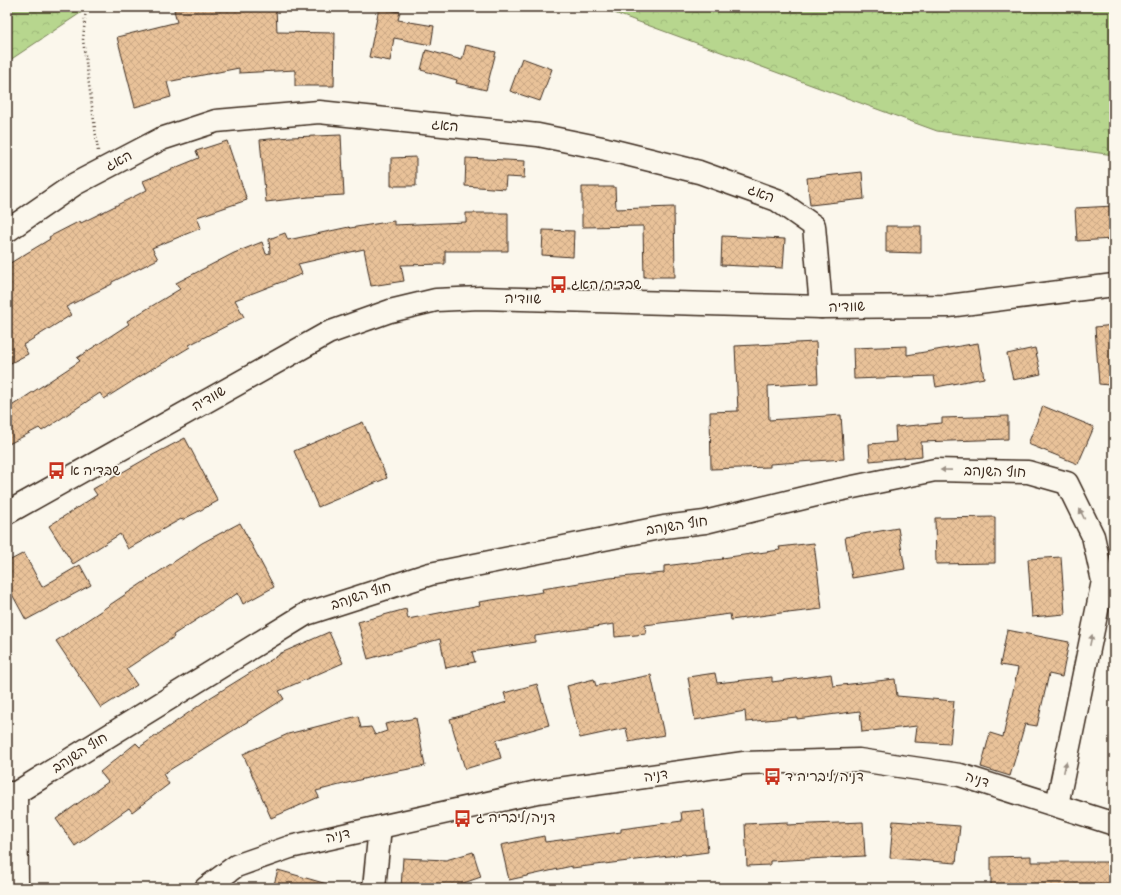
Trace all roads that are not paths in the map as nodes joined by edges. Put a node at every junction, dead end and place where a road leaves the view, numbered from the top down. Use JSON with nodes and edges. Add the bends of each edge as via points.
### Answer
{"nodes":[{"id":1,"x":7,"y":231,"type":"edge"},
{"id":2,"x":1114,"y":285,"type":"edge"},
{"id":3,"x":821,"y":307,"type":"junction"},
{"id":4,"x":7,"y":513,"type":"edge"},
{"id":5,"x":11,"y":793,"type":"edge"},
{"id":6,"x":1057,"y":805,"type":"junction"},
{"id":7,"x":1114,"y":823,"type":"edge"},
{"id":8,"x":380,"y":826,"type":"junction"},
{"id":9,"x":16,"y":888,"type":"edge"},
{"id":10,"x":206,"y":888,"type":"edge"},
{"id":11,"x":374,"y":888,"type":"edge"}],
"edges":[{"from":1,"to":3,"type":"street","name":"האג","via":[[75,184],[161,139],[216,121],[319,112],[538,135],[699,172],[777,200],[814,226]]},
{"from":2,"to":3,"type":"street","name":"שוודיה","via":[[948,306]]},
{"from":3,"to":4,"type":"street","name":"שוודיה","via":[[480,298],[436,300],[390,311],[328,333]]},
{"from":6,"to":5,"type":"street","name":"חוף השנהב","one_way":true,"via":[[1103,581],[1093,536],[1067,483],[1028,472],[936,470],[824,493],[706,522],[664,527],[430,574],[306,614]]},
{"from":5,"to":9,"type":"street"},
{"from":6,"to":7,"type":"street","name":"דניה"},
{"from":6,"to":8,"type":"street","name":"דניה","via":[[960,775],[859,760],[744,763],[537,792]]},
{"from":8,"to":10,"type":"street","name":"דניה","via":[[290,847],[236,866]]},
{"from":8,"to":11,"type":"street"}]}
